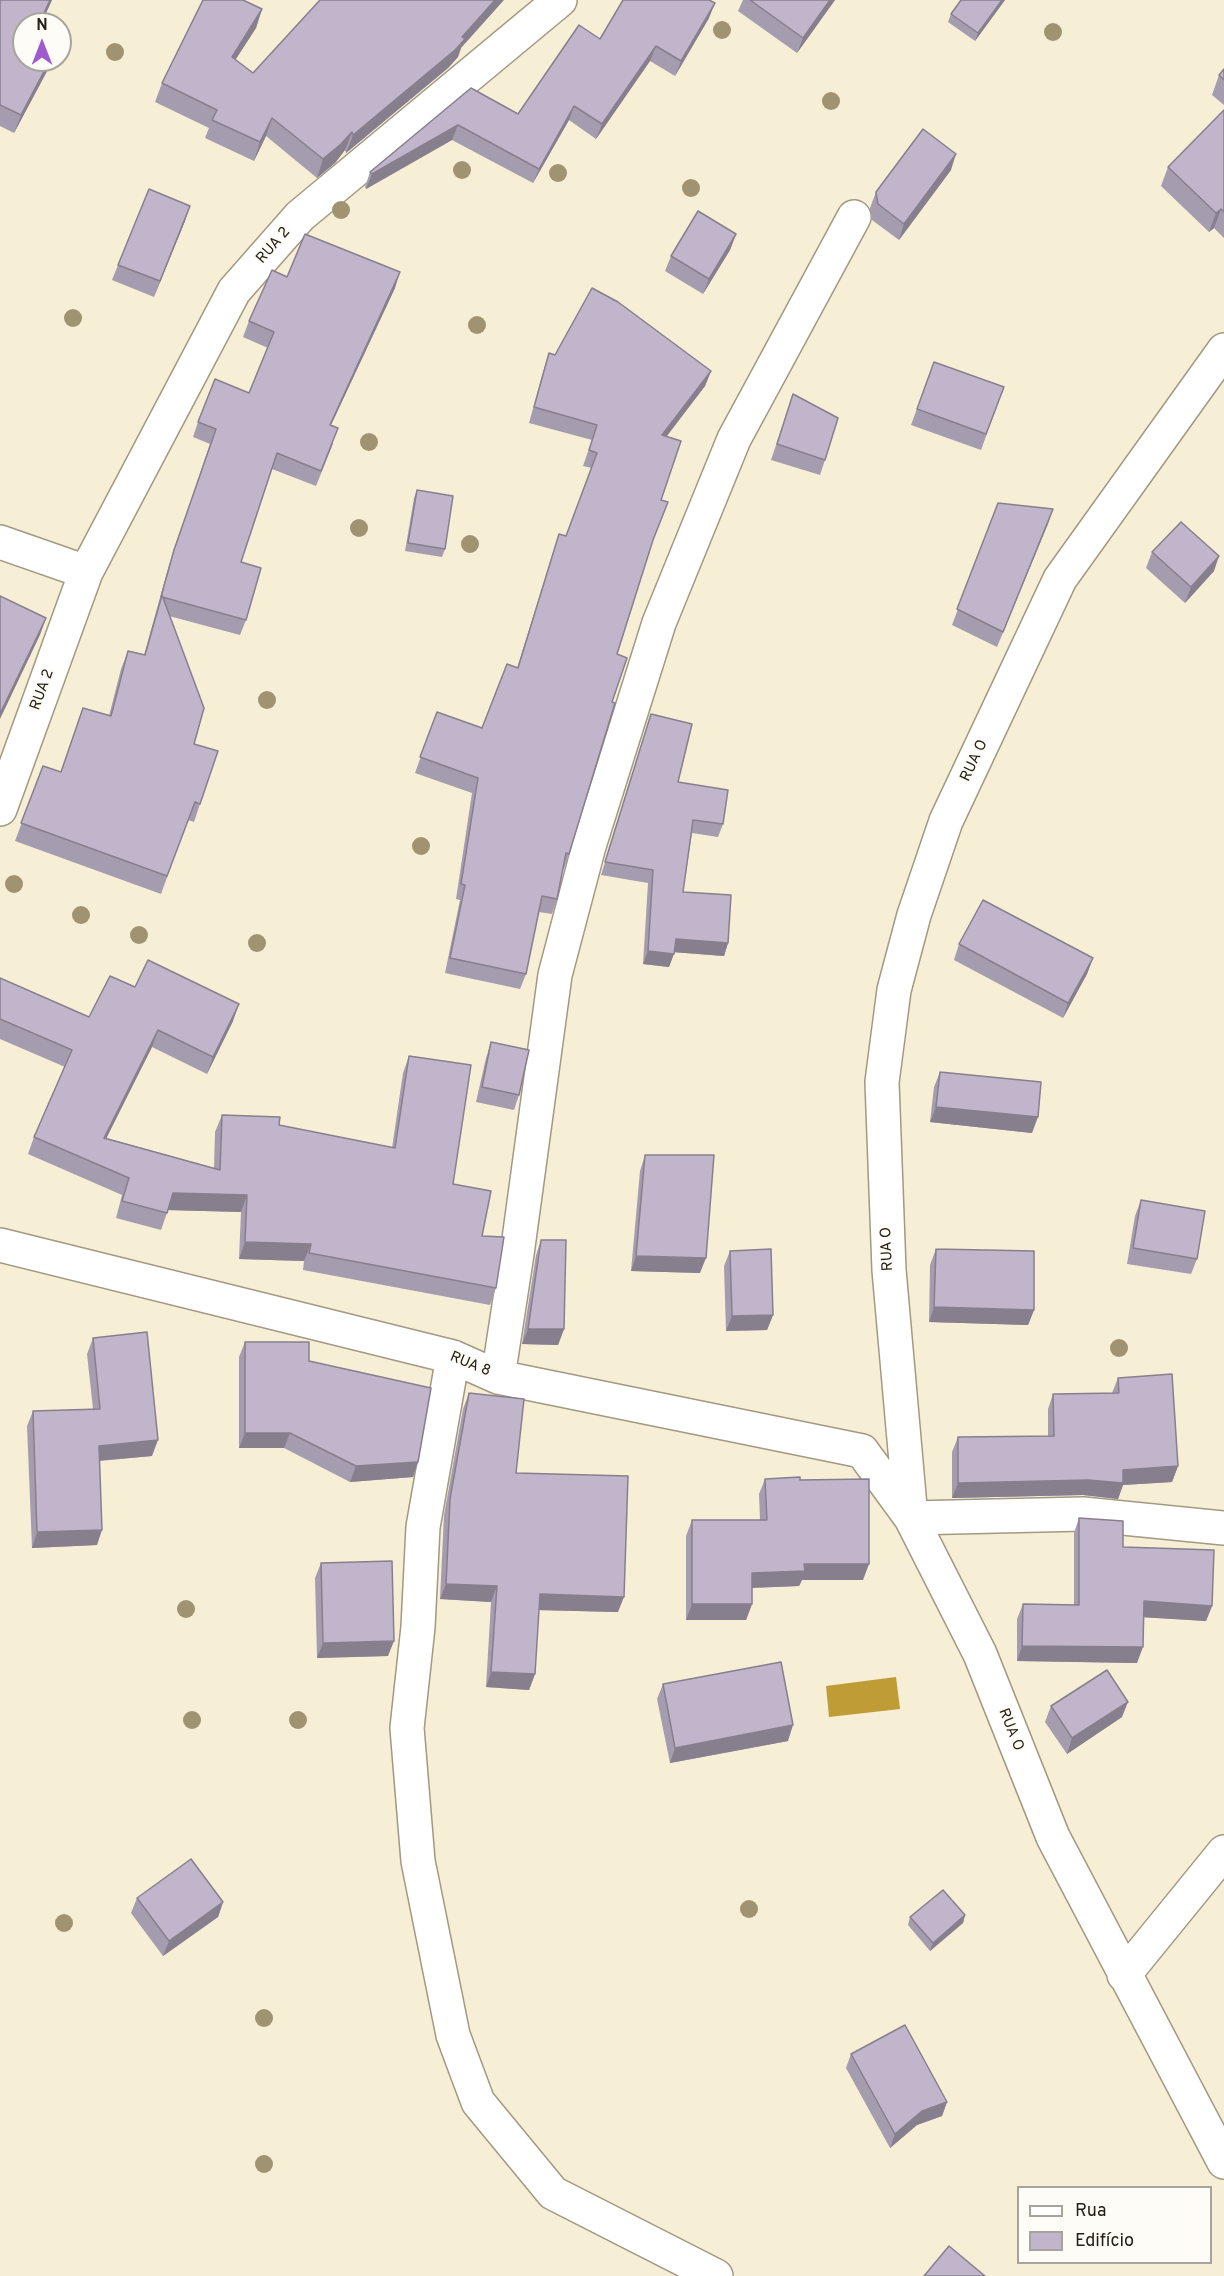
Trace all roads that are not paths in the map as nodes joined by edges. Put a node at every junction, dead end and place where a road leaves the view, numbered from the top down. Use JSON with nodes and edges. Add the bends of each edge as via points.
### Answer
{"nodes":[{"id":1,"x":560,"y":0,"type":"edge"},
{"id":2,"x":854,"y":217,"type":"dead end"},
{"id":3,"x":1224,"y":350,"type":"edge"},
{"id":4,"x":0,"y":542,"type":"edge"},
{"id":5,"x":86,"y":572,"type":"junction"},
{"id":6,"x":0,"y":809,"type":"edge"},
{"id":7,"x":0,"y":1245,"type":"edge"},
{"id":8,"x":453,"y":1357,"type":"junction"},
{"id":9,"x":498,"y":1377,"type":"junction"},
{"id":10,"x":911,"y":1518,"type":"junction"},
{"id":11,"x":1224,"y":1528,"type":"edge"},
{"id":12,"x":1224,"y":1852,"type":"edge"},
{"id":13,"x":1124,"y":1975,"type":"junction"},
{"id":14,"x":1224,"y":2162,"type":"edge"},
{"id":15,"x":716,"y":2276,"type":"edge"}],
"edges":[{"from":1,"to":5,"type":"street","name":"RUA 2","via":[[300,216],[234,291]]},
{"from":2,"to":9,"type":"street","via":[[734,439],[659,623],[589,846],[555,975]]},
{"from":3,"to":10,"type":"street","name":"RUA O","via":[[1060,579],[946,821],[914,915],[894,990],[882,1082],[889,1270]]},
{"from":4,"to":5,"type":"street"},
{"from":5,"to":6,"type":"street","name":"RUA 2"},
{"from":7,"to":8,"type":"street","name":"RUA 8"},
{"from":8,"to":9,"type":"street","name":"RUA 8"},
{"from":8,"to":15,"type":"street","via":[[423,1527],[407,1728],[418,1861],[453,2034],[478,2102],[553,2193]]},
{"from":9,"to":10,"type":"street","name":"RUA 8","via":[[862,1451]]},
{"from":10,"to":11,"type":"street","via":[[1083,1514]]},
{"from":10,"to":13,"type":"street","name":"RUA O","via":[[980,1654],[1053,1837]]},
{"from":12,"to":13,"type":"street"},
{"from":13,"to":14,"type":"street","name":"RUA O"}]}
